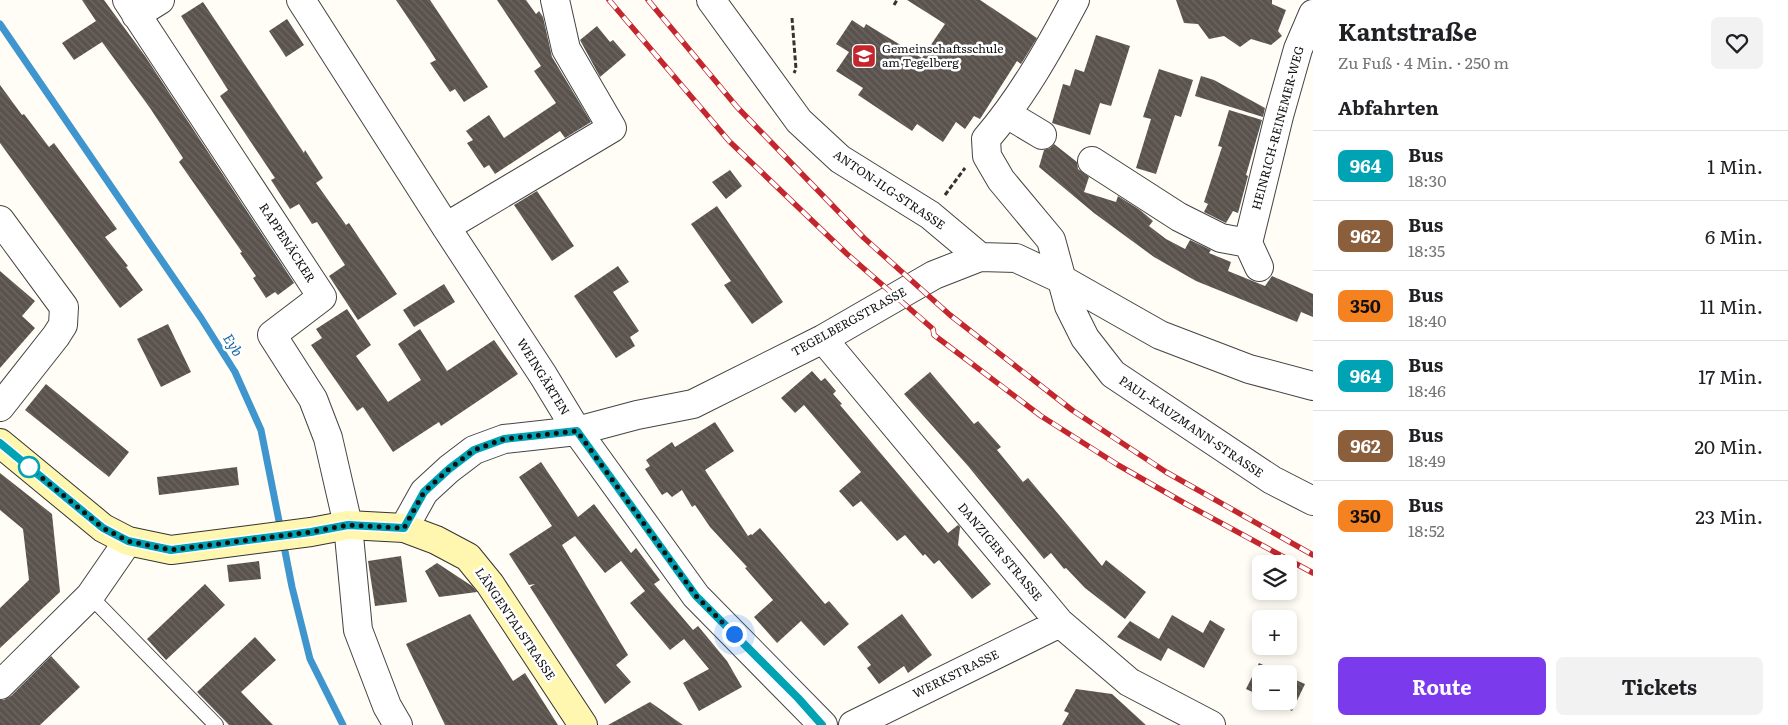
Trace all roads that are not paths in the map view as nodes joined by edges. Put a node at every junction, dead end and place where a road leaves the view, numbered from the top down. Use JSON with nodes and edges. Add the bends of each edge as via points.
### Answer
{"nodes":[{"id":1,"x":160,"y":0,"type":"edge"},
{"id":2,"x":301,"y":0,"type":"edge"},
{"id":3,"x":555,"y":0,"type":"edge"},
{"id":4,"x":711,"y":0,"type":"edge"},
{"id":5,"x":1075,"y":0,"type":"edge"},
{"id":6,"x":132,"y":7,"type":"edge"},
{"id":7,"x":1313,"y":14,"type":"edge"},
{"id":8,"x":1007,"y":114,"type":"junction"},
{"id":9,"x":1042,"y":135,"type":"dead end"},
{"id":10,"x":1092,"y":161,"type":"dead end"},
{"id":11,"x":0,"y":220,"type":"edge"},
{"id":12,"x":446,"y":228,"type":"junction"},
{"id":13,"x":980,"y":257,"type":"junction"},
{"id":14,"x":1063,"y":280,"type":"junction"},
{"id":15,"x":823,"y":339,"type":"junction"},
{"id":16,"x":1313,"y":386,"type":"edge"},
{"id":17,"x":0,"y":407,"type":"edge"},
{"id":18,"x":577,"y":431,"type":"junction"},
{"id":19,"x":0,"y":443,"type":"edge"},
{"id":20,"x":1313,"y":501,"type":"edge"},
{"id":21,"x":348,"y":525,"type":"junction"},
{"id":22,"x":404,"y":528,"type":"junction"},
{"id":23,"x":128,"y":541,"type":"junction"},
{"id":24,"x":90,"y":596,"type":"junction"},
{"id":25,"x":1060,"y":623,"type":"junction"},
{"id":26,"x":0,"y":685,"type":"edge"},
{"id":27,"x":216,"y":725,"type":"edge"},
{"id":28,"x":398,"y":725,"type":"edge"},
{"id":29,"x":583,"y":725,"type":"edge"},
{"id":30,"x":822,"y":725,"type":"edge"},
{"id":31,"x":852,"y":725,"type":"edge"},
{"id":32,"x":1211,"y":725,"type":"edge"}],
"edges":[{"from":1,"to":6,"type":"street","name":"RAPPENÄCKER"},
{"from":2,"to":12,"type":"street","name":"WEINGÄRTEN"},
{"from":3,"to":12,"type":"street","via":[[566,49],[612,128]]},
{"from":4,"to":13,"type":"street","name":"ANTON-ILG-STRASSE","via":[[799,121],[840,159],[930,215]]},
{"from":5,"to":8,"type":"street"},
{"from":6,"to":21,"type":"street","name":"RAPPENÄCKER","via":[[322,297],[272,335],[313,399],[328,438]]},
{"from":7,"to":10,"type":"street","name":"HEINRICH-REINEMER-WEG","via":[[1298,49],[1279,116],[1254,255],[1180,217]]},
{"from":8,"to":9,"type":"street"},
{"from":8,"to":14,"type":"street","name":"PAUL-KAUZMANN-STRASSE","via":[[986,139],[987,156],[1001,180],[1051,240]]},
{"from":11,"to":17,"type":"street","via":[[64,307],[63,325],[56,336]]},
{"from":12,"to":18,"type":"street","name":"WEINGÄRTEN"},
{"from":13,"to":14,"type":"street","name":"TEGELBERGSTRASSE","via":[[1016,258]]},
{"from":13,"to":15,"type":"street","name":"TEGELBERGSTRASSE","via":[[934,275]]},
{"from":14,"to":16,"type":"street","name":"TEGELBERGSTRASSE","via":[[1160,335],[1249,368]]},
{"from":14,"to":20,"type":"street","name":"PAUL-KAUZMANN-STRASSE","via":[[1070,306],[1085,338],[1113,374],[1272,480]]},
{"from":15,"to":18,"type":"street","name":"TEGELBERGSTRASSE","via":[[693,404]]},
{"from":15,"to":25,"type":"street","name":"DANZIGER STRASSE"},
{"from":18,"to":22,"type":"street","name":"TEGELBERGSTRASSE","via":[[504,439],[474,450],[424,492]]},
{"from":18,"to":30,"type":"street","name":"WEINGÄRTEN","via":[[696,596]]},
{"from":19,"to":23,"type":"main road","name":"LÄNGENTALSTRASSE","via":[[103,528]]},
{"from":21,"to":22,"type":"main road","name":"LÄNGENTALSTRASSE"},
{"from":21,"to":23,"type":"main road","name":"LÄNGENTALSTRASSE","via":[[171,550]]},
{"from":21,"to":28,"type":"street","via":[[358,630],[387,706]]},
{"from":22,"to":29,"type":"main road","name":"LÄNGENTALSTRASSE","via":[[468,557],[490,584]]},
{"from":23,"to":24,"type":"street"},
{"from":24,"to":26,"type":"street"},
{"from":24,"to":27,"type":"lane"},
{"from":25,"to":31,"type":"street","name":"WERKSTRASSE"},
{"from":25,"to":32,"type":"street","name":"DANZIGER STRASSE","via":[[1129,682]]}]}
